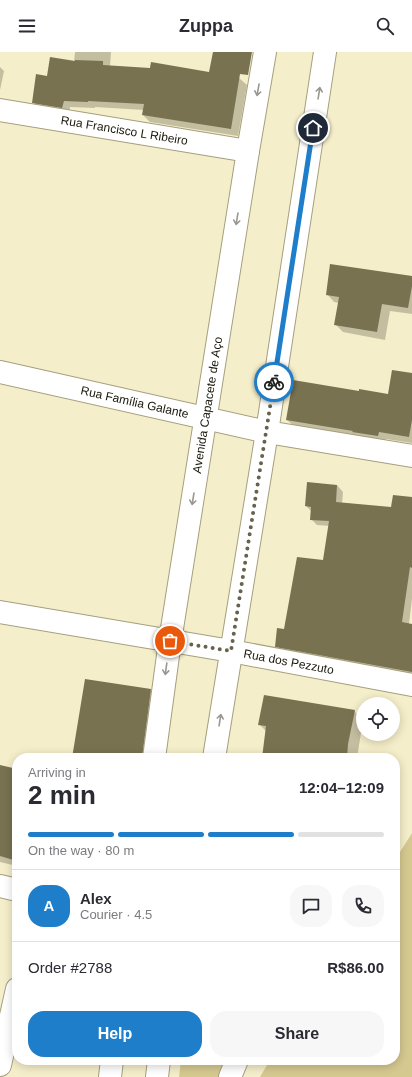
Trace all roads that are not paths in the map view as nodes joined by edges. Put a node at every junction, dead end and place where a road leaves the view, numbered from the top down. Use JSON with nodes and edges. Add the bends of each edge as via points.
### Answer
{"nodes":[{"id":1,"x":265,"y":52,"type":"edge"},
{"id":2,"x":325,"y":52,"type":"edge"},
{"id":3,"x":0,"y":110,"type":"edge"},
{"id":4,"x":248,"y":151,"type":"junction"},
{"id":5,"x":0,"y":372,"type":"edge"},
{"id":6,"x":206,"y":418,"type":"junction"},
{"id":7,"x":266,"y":432,"type":"junction"},
{"id":8,"x":412,"y":456,"type":"edge"},
{"id":9,"x":0,"y":612,"type":"edge"},
{"id":10,"x":170,"y":641,"type":"junction"},
{"id":11,"x":231,"y":651,"type":"junction"},
{"id":12,"x":412,"y":685,"type":"edge"},
{"id":13,"x":155,"y":753,"type":"edge"},
{"id":14,"x":215,"y":753,"type":"edge"},
{"id":15,"x":0,"y":886,"type":"edge"},
{"id":16,"x":12,"y":889,"type":"edge"},
{"id":17,"x":12,"y":1011,"type":"edge"},
{"id":18,"x":0,"y":1065,"type":"edge"},
{"id":19,"x":111,"y":1065,"type":"edge"},
{"id":20,"x":158,"y":1065,"type":"edge"},
{"id":21,"x":236,"y":1065,"type":"edge"},
{"id":22,"x":110,"y":1077,"type":"edge"},
{"id":23,"x":157,"y":1077,"type":"edge"},
{"id":24,"x":230,"y":1077,"type":"edge"}],
"edges":[{"from":1,"to":4,"type":"street","name":"Avenida Capacete de Aço","one_way":true},
{"from":7,"to":2,"type":"street","one_way":true},
{"from":3,"to":4,"type":"street","name":"Rua Francisco L Ribeiro"},
{"from":4,"to":6,"type":"street","name":"Avenida Capacete de Aço","one_way":true},
{"from":5,"to":6,"type":"street","name":"Rua Família Galante"},
{"from":6,"to":7,"type":"street","name":"Rua Família Galante"},
{"from":6,"to":10,"type":"street","name":"Avenida Capacete de Aço","one_way":true},
{"from":7,"to":8,"type":"street","name":"Rua Família Galante"},
{"from":7,"to":11,"type":"street"},
{"from":9,"to":10,"type":"street","name":"Rua dos Pezzuto"},
{"from":10,"to":11,"type":"street","name":"Rua dos Pezzuto"},
{"from":10,"to":13,"type":"street","name":"Avenida Capacete de Aço","one_way":true},
{"from":11,"to":12,"type":"street","name":"Rua dos Pezzuto"},
{"from":14,"to":11,"type":"street","one_way":true},
{"from":15,"to":16,"type":"street"},
{"from":17,"to":18,"type":"street"},
{"from":19,"to":22,"type":"street"},
{"from":20,"to":23,"type":"street"},
{"from":21,"to":24,"type":"street"}]}
